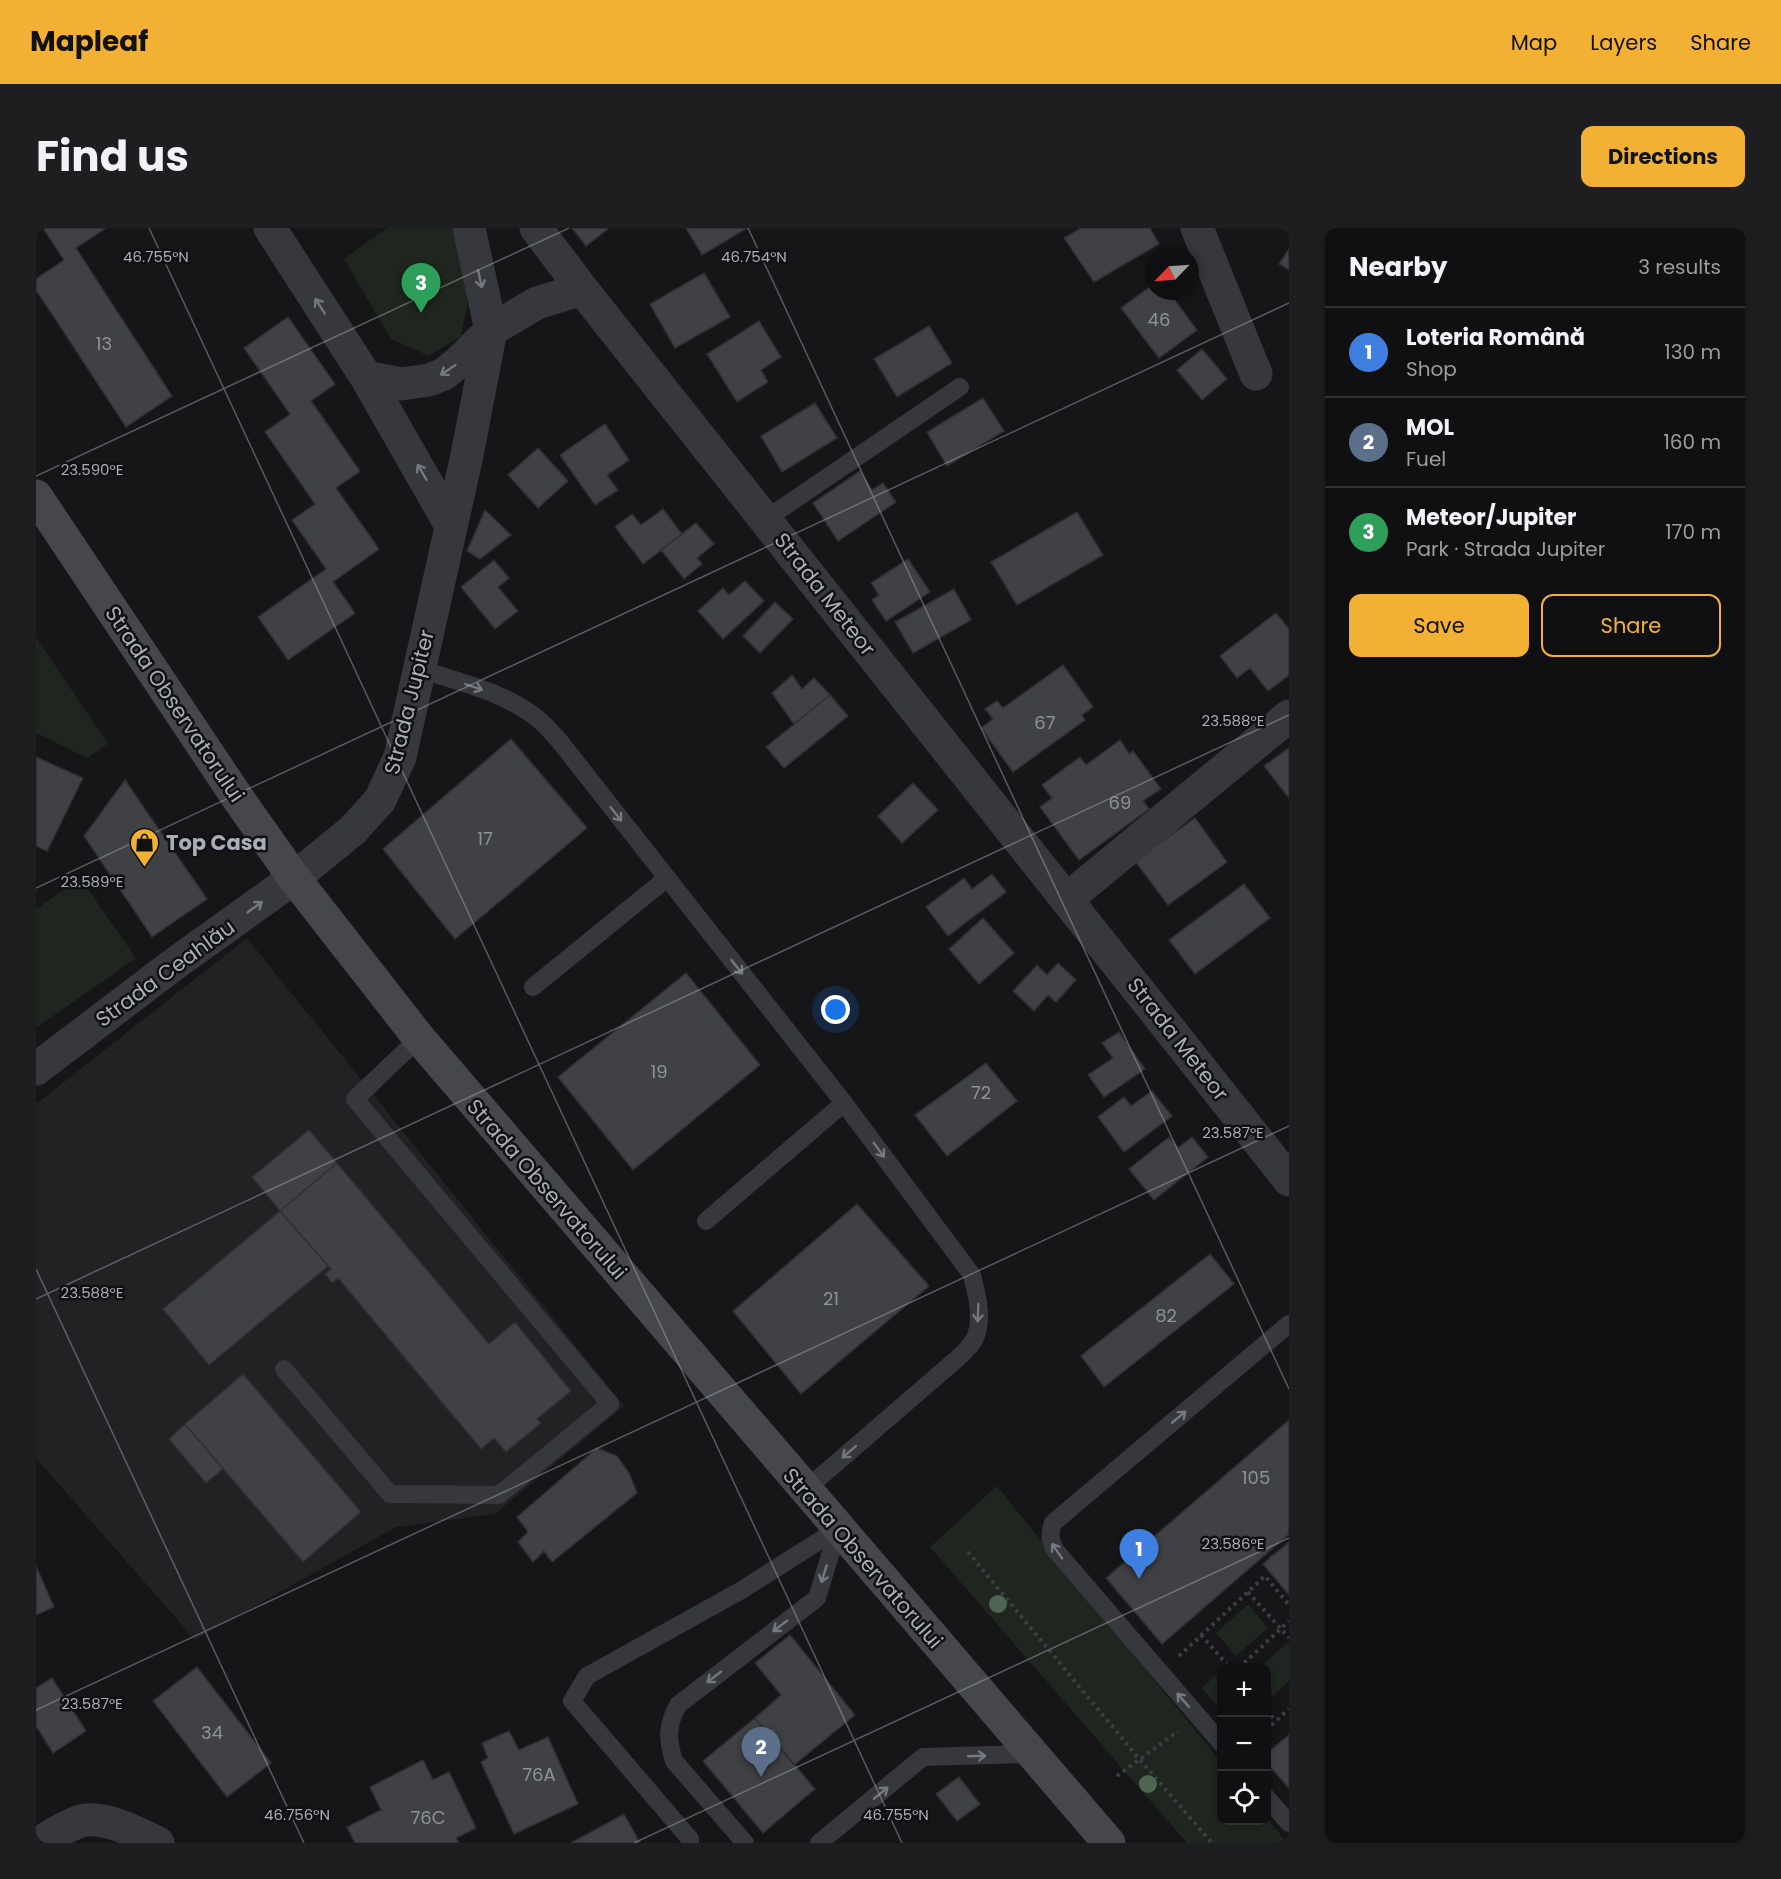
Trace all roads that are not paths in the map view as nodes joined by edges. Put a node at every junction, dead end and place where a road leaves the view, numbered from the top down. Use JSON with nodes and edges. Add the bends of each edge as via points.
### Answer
{"nodes":[{"id":1,"x":270,"y":228,"type":"edge"},
{"id":2,"x":469,"y":228,"type":"edge"},
{"id":3,"x":536,"y":228,"type":"edge"},
{"id":4,"x":1197,"y":228,"type":"edge"},
{"id":5,"x":582,"y":289,"type":"junction"},
{"id":6,"x":491,"y":330,"type":"junction"},
{"id":7,"x":1256,"y":374,"type":"dead end"},
{"id":8,"x":366,"y":377,"type":"junction"},
{"id":9,"x":960,"y":387,"type":"dead end"},
{"id":10,"x":36,"y":496,"type":"edge"},
{"id":11,"x":766,"y":519,"type":"junction"},
{"id":12,"x":450,"y":524,"type":"junction"},
{"id":13,"x":419,"y":669,"type":"junction"},
{"id":14,"x":1289,"y":716,"type":"edge"},
{"id":15,"x":294,"y":878,"type":"junction"},
{"id":16,"x":667,"y":878,"type":"junction"},
{"id":17,"x":1067,"y":899,"type":"junction"},
{"id":18,"x":533,"y":987,"type":"dead end"},
{"id":19,"x":419,"y":1038,"type":"junction"},
{"id":20,"x":36,"y":1069,"type":"edge"},
{"id":21,"x":844,"y":1103,"type":"junction"},
{"id":22,"x":1289,"y":1180,"type":"edge"},
{"id":23,"x":706,"y":1221,"type":"dead end"},
{"id":24,"x":1289,"y":1324,"type":"edge"},
{"id":25,"x":285,"y":1369,"type":"dead end"},
{"id":26,"x":805,"y":1490,"type":"junction"},
{"id":27,"x":838,"y":1529,"type":"junction"},
{"id":28,"x":1217,"y":1739,"type":"edge"},
{"id":29,"x":1031,"y":1754,"type":"junction"},
{"id":30,"x":1271,"y":1803,"type":"edge"},
{"id":31,"x":1289,"y":1823,"type":"edge"},
{"id":32,"x":39,"y":1843,"type":"edge"},
{"id":33,"x":158,"y":1843,"type":"edge"},
{"id":34,"x":690,"y":1843,"type":"edge"},
{"id":35,"x":745,"y":1843,"type":"edge"},
{"id":36,"x":819,"y":1843,"type":"edge"},
{"id":37,"x":1109,"y":1843,"type":"edge"}],
"edges":[{"from":8,"to":1,"type":"street","one_way":true},
{"from":2,"to":6,"type":"street","name":"Strada Jupiter","one_way":true},
{"from":3,"to":5,"type":"street","name":"Strada Meteor"},
{"from":4,"to":7,"type":"street"},
{"from":5,"to":6,"type":"street","via":[[537,303]]},
{"from":5,"to":11,"type":"street","name":"Strada Meteor"},
{"from":6,"to":8,"type":"street","one_way":true,"via":[[460,362],[429,380],[400,384]]},
{"from":6,"to":12,"type":"street","name":"Strada Jupiter"},
{"from":12,"to":8,"type":"street","one_way":true},
{"from":9,"to":11,"type":"lane"},
{"from":10,"to":15,"type":"main road","name":"Strada Observatorului"},
{"from":11,"to":17,"type":"street","name":"Strada Meteor"},
{"from":12,"to":13,"type":"street","name":"Strada Jupiter"},
{"from":13,"to":15,"type":"street","name":"Strada Jupiter","via":[[400,757],[380,800],[353,830]]},
{"from":13,"to":16,"type":"lane","one_way":true,"via":[[499,696],[539,720],[561,742]]},
{"from":14,"to":17,"type":"street"},
{"from":15,"to":19,"type":"main road","name":"Strada Observatorului"},
{"from":20,"to":15,"type":"street","name":"Strada Ceahlău","one_way":true},
{"from":16,"to":18,"type":"lane"},
{"from":16,"to":21,"type":"lane","one_way":true},
{"from":17,"to":22,"type":"street","name":"Strada Meteor"},
{"from":19,"to":25,"type":"lane","via":[[355,1099],[610,1404],[499,1495],[390,1494]]},
{"from":19,"to":26,"type":"main road","name":"Strada Observatorului"},
{"from":21,"to":23,"type":"lane"},
{"from":21,"to":26,"type":"lane","one_way":true,"via":[[972,1275],[978,1297],[978,1320],[974,1340],[958,1358]]},
{"from":28,"to":24,"type":"lane","one_way":true,"via":[[1056,1551],[1051,1529],[1053,1523]]},
{"from":26,"to":27,"type":"main road","name":"Strada Observatorului"},
{"from":27,"to":29,"type":"main road","name":"Strada Observatorului"},
{"from":27,"to":34,"type":"lane","via":[[740,1591],[587,1676],[572,1701]]},
{"from":27,"to":35,"type":"lane","one_way":true,"via":[[817,1598],[678,1705],[670,1719],[668,1744],[674,1761]]},
{"from":36,"to":29,"type":"lane","one_way":true,"via":[[923,1757]]},
{"from":29,"to":37,"type":"main road","name":"Strada Observatorului"},
{"from":30,"to":31,"type":"lane"},
{"from":32,"to":33,"type":"street","via":[[84,1820],[117,1825]]}]}
